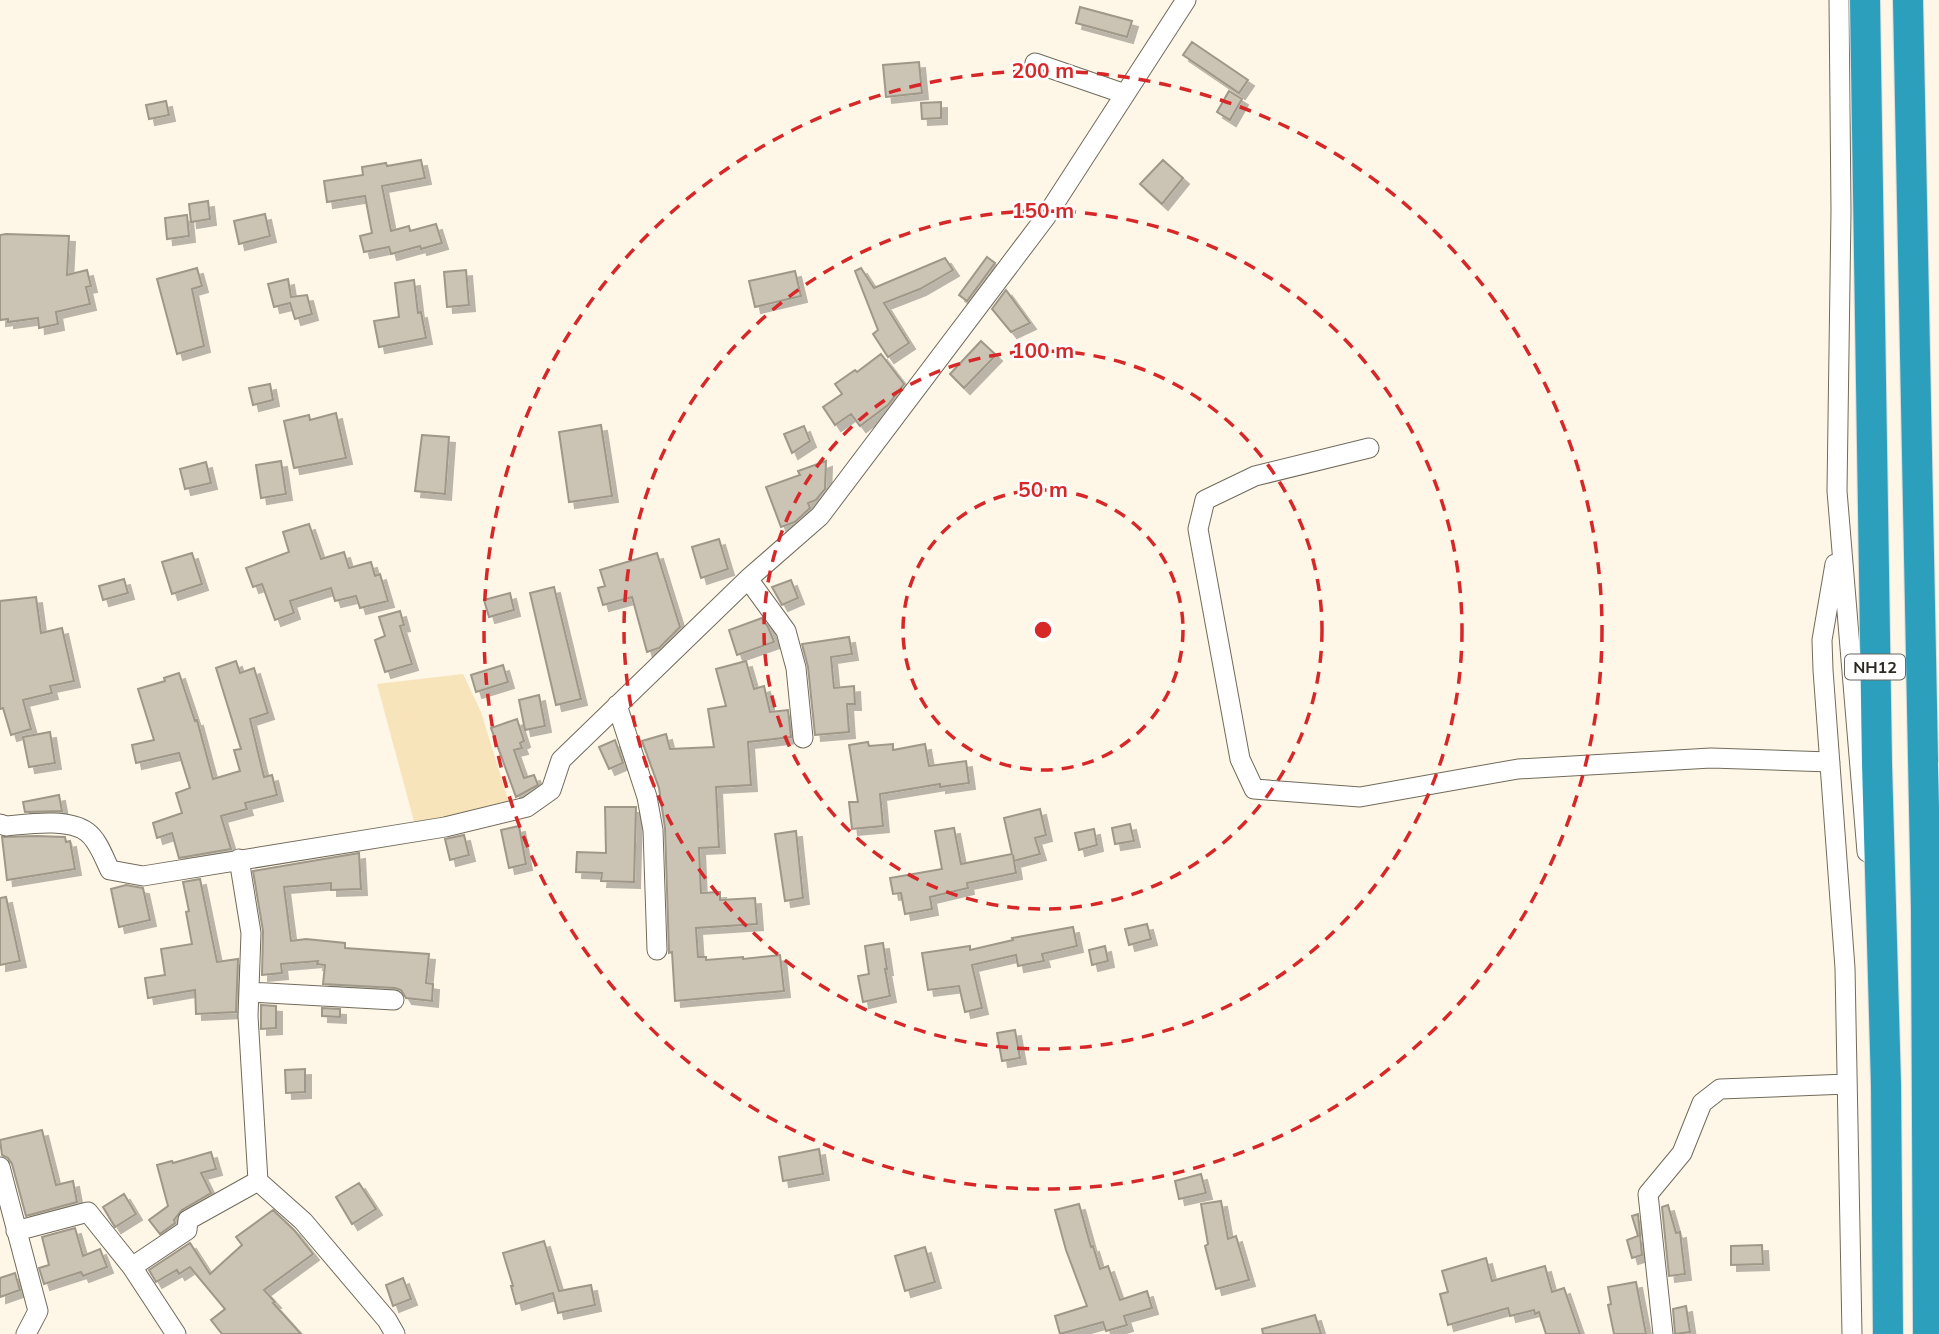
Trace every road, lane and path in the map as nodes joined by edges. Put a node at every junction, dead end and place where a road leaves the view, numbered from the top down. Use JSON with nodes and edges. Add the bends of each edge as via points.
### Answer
{"nodes":[{"id":1,"x":1186,"y":0,"type":"edge"},
{"id":2,"x":1839,"y":0,"type":"edge"},
{"id":3,"x":1865,"y":0,"type":"edge"},
{"id":4,"x":1908,"y":0,"type":"edge"},
{"id":5,"x":1035,"y":63,"type":"dead end"},
{"id":6,"x":1125,"y":93,"type":"junction"},
{"id":7,"x":1369,"y":448,"type":"dead end"},
{"id":8,"x":1840,"y":535,"type":"junction"},
{"id":9,"x":748,"y":579,"type":"junction"},
{"id":10,"x":617,"y":705,"type":"junction"},
{"id":11,"x":803,"y":738,"type":"dead end"},
{"id":12,"x":1830,"y":762,"type":"junction"},
{"id":13,"x":1939,"y":772,"type":"edge"},
{"id":14,"x":0,"y":824,"type":"edge"},
{"id":15,"x":239,"y":859,"type":"junction"},
{"id":16,"x":1926,"y":909,"type":"junction"},
{"id":17,"x":657,"y":950,"type":"dead end"},
{"id":18,"x":1883,"y":988,"type":"junction"},
{"id":19,"x":249,"y":992,"type":"junction"},
{"id":20,"x":394,"y":1000,"type":"dead end"},
{"id":21,"x":1847,"y":1084,"type":"junction"},
{"id":22,"x":0,"y":1167,"type":"edge"},
{"id":23,"x":258,"y":1181,"type":"junction"},
{"id":24,"x":16,"y":1231,"type":"junction"},
{"id":25,"x":132,"y":1267,"type":"junction"},
{"id":26,"x":26,"y":1334,"type":"edge"},
{"id":27,"x":176,"y":1334,"type":"edge"},
{"id":28,"x":396,"y":1334,"type":"edge"},
{"id":29,"x":1663,"y":1334,"type":"edge"},
{"id":30,"x":1853,"y":1334,"type":"edge"},
{"id":31,"x":1888,"y":1334,"type":"edge"},
{"id":32,"x":1928,"y":1334,"type":"edge"}],
"edges":[{"from":1,"to":6,"type":"street"},
{"from":2,"to":8,"type":"street"},
{"from":3,"to":18,"type":"highway","number":"NH12"},
{"from":4,"to":16,"type":"highway","number":"NH12"},
{"from":5,"to":6,"type":"street"},
{"from":6,"to":9,"type":"street","via":[[1045,218],[820,516]]},
{"from":7,"to":12,"type":"street","via":[[1255,475],[1205,500],[1198,529],[1240,759],[1254,789],[1360,797],[1518,769],[1711,758]]},
{"from":8,"to":12,"type":"street","via":[[1822,639]]},
{"from":8,"to":18,"type":"street","via":[[1862,814]]},
{"from":9,"to":10,"type":"street"},
{"from":9,"to":11,"type":"street","via":[[786,631],[796,668]]},
{"from":10,"to":15,"type":"street","via":[[561,760],[551,790],[527,807],[433,830]]},
{"from":10,"to":17,"type":"street","via":[[653,830]]},
{"from":12,"to":21,"type":"street","via":[[1846,968]]},
{"from":13,"to":16,"type":"street"},
{"from":14,"to":15,"type":"street","via":[[69,825],[88,832],[110,870],[143,876]]},
{"from":15,"to":19,"type":"street","via":[[251,933]]},
{"from":16,"to":32,"type":"highway","number":"NH12"},
{"from":18,"to":31,"type":"highway","number":"NH12"},
{"from":19,"to":20,"type":"street"},
{"from":19,"to":23,"type":"street"},
{"from":21,"to":29,"type":"street","via":[[1720,1089],[1702,1103],[1682,1153],[1648,1194]]},
{"from":21,"to":30,"type":"street"},
{"from":22,"to":24,"type":"street"},
{"from":23,"to":25,"type":"street","via":[[188,1220],[187,1230]]},
{"from":23,"to":28,"type":"street","via":[[303,1221]]},
{"from":24,"to":25,"type":"street","via":[[88,1212]]},
{"from":24,"to":26,"type":"street","via":[[38,1311]]},
{"from":25,"to":27,"type":"street"}]}
